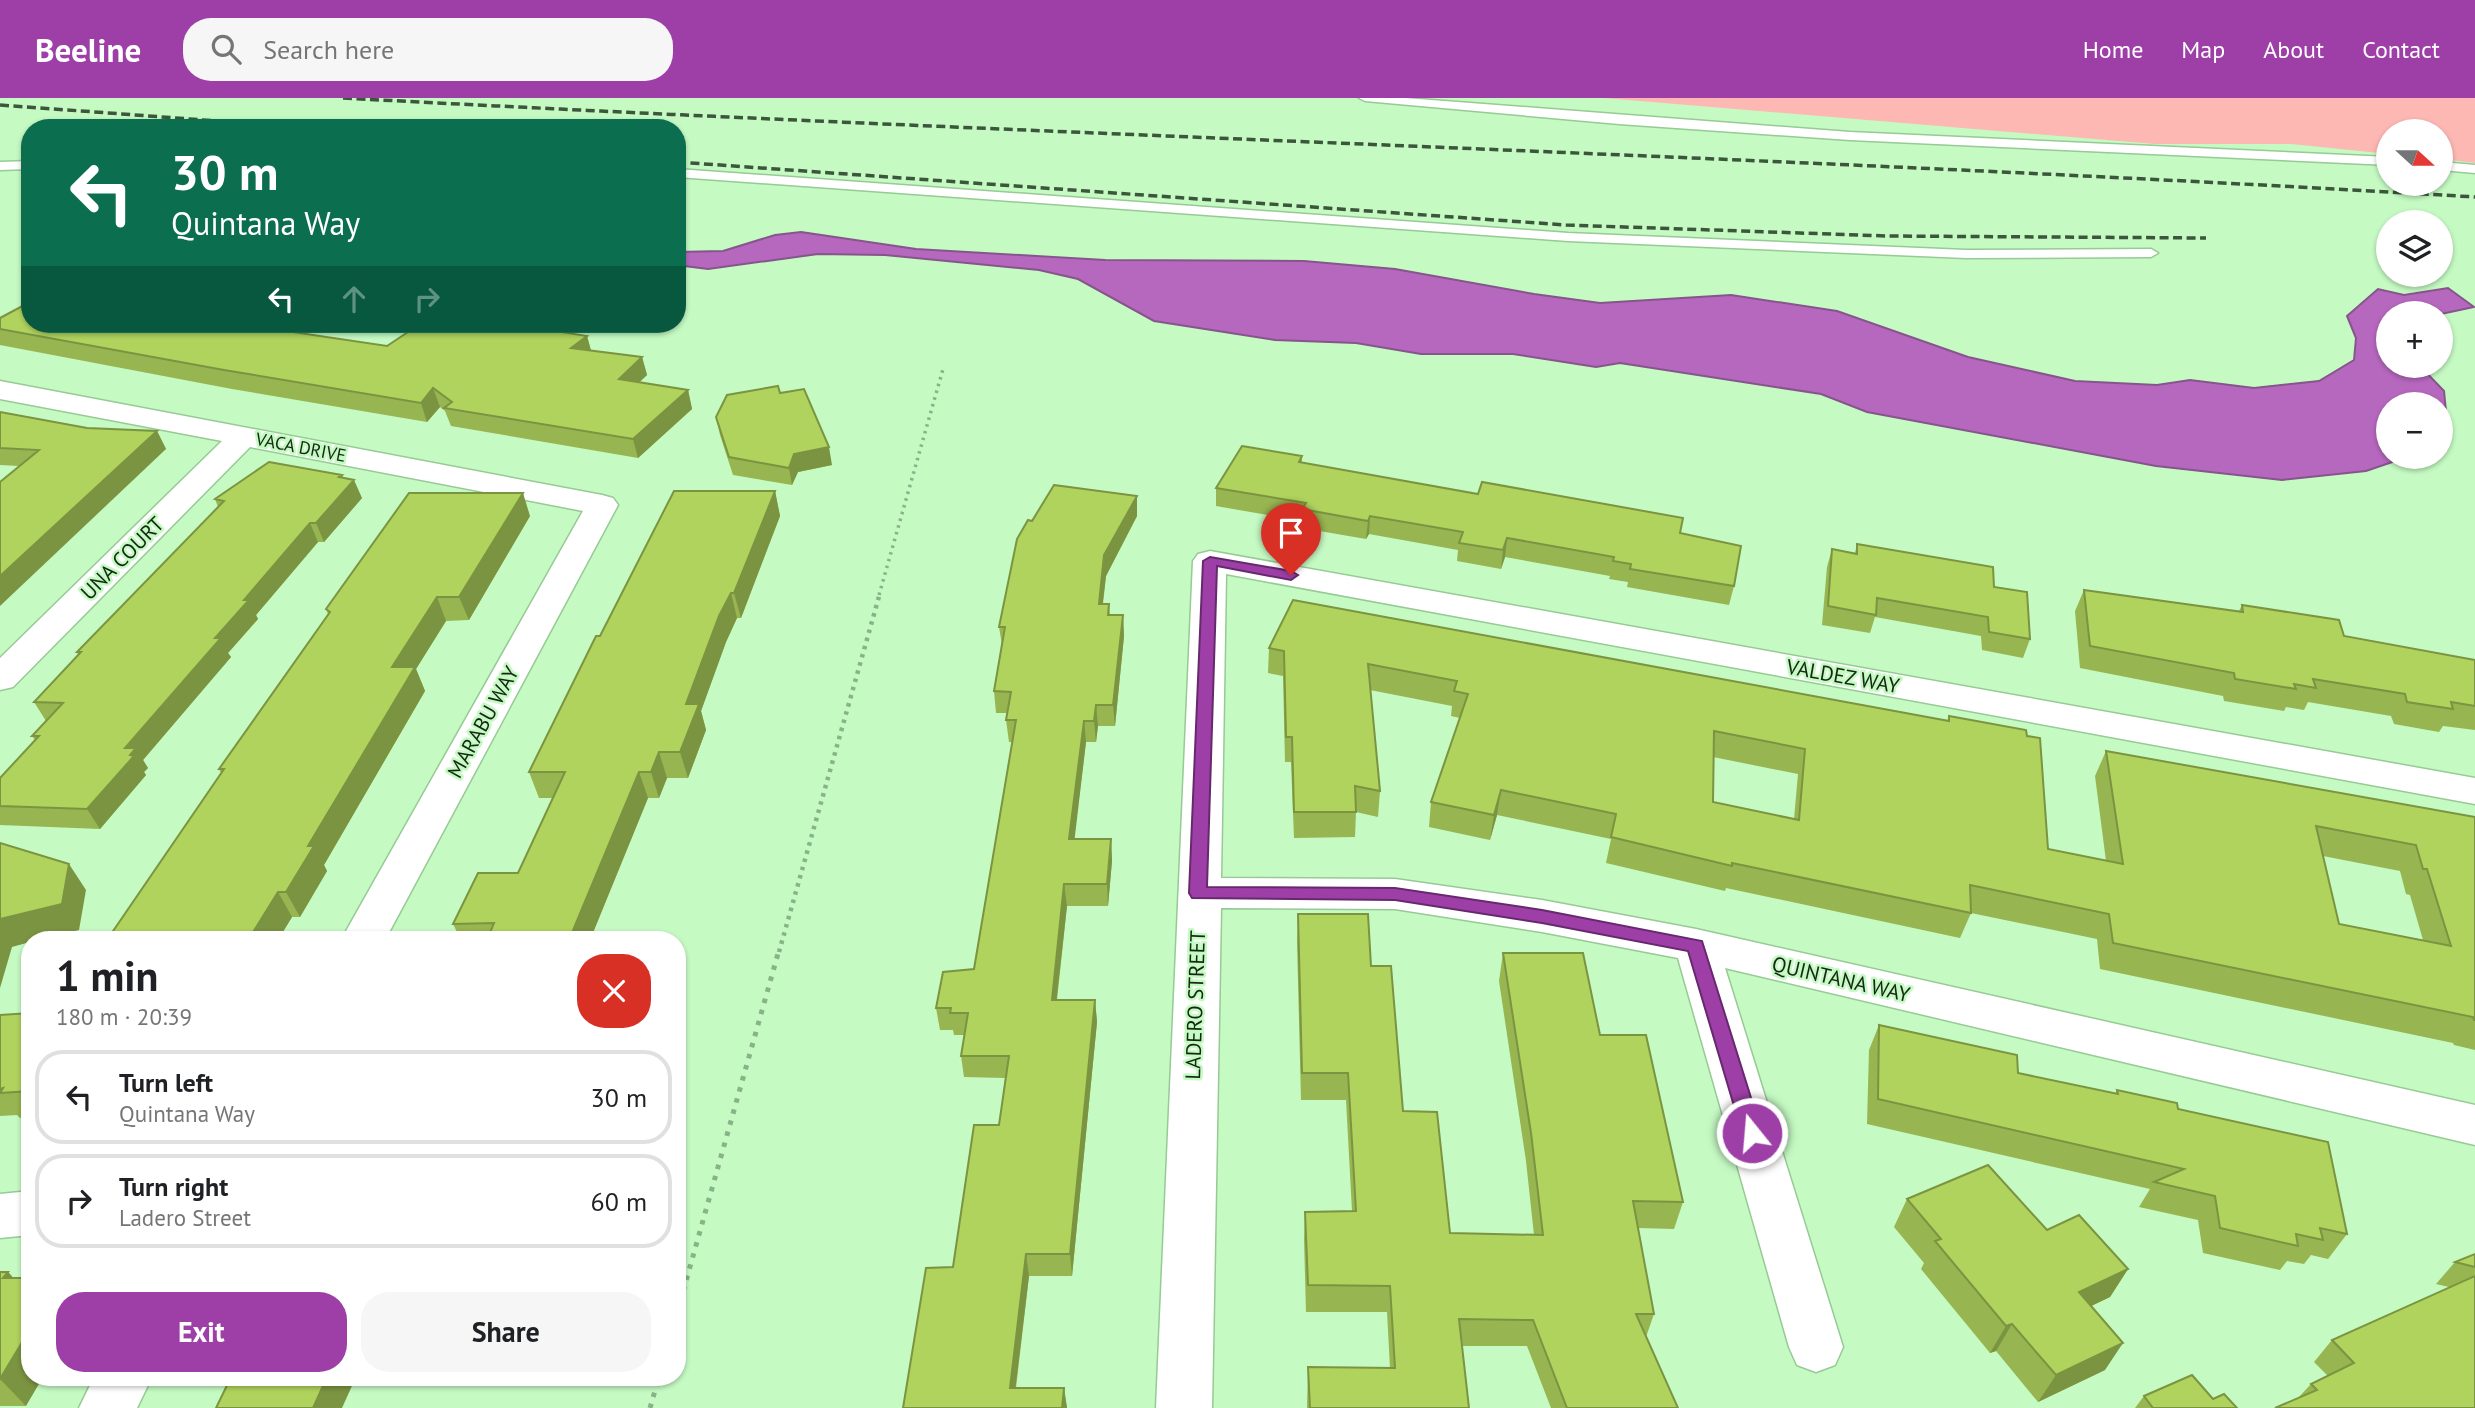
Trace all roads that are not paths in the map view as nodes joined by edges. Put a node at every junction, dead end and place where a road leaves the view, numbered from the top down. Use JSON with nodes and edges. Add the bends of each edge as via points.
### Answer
{"nodes":[{"id":1,"x":1365,"y":98,"type":"edge"},
{"id":2,"x":2376,"y":160,"type":"edge"},
{"id":3,"x":21,"y":165,"type":"edge"},
{"id":4,"x":0,"y":166,"type":"edge"},
{"id":5,"x":2454,"y":167,"type":"edge"},
{"id":6,"x":2475,"y":169,"type":"edge"},
{"id":7,"x":686,"y":174,"type":"edge"},
{"id":8,"x":2151,"y":253,"type":"dead end"},
{"id":9,"x":0,"y":390,"type":"edge"},
{"id":10,"x":244,"y":436,"type":"junction"},
{"id":11,"x":602,"y":505,"type":"joint"},
{"id":12,"x":1210,"y":561,"type":"joint"},
{"id":13,"x":0,"y":679,"type":"edge"},
{"id":14,"x":2475,"y":791,"type":"edge"},
{"id":15,"x":1198,"y":893,"type":"junction"},
{"id":16,"x":368,"y":931,"type":"edge"},
{"id":17,"x":1696,"y":945,"type":"junction"},
{"id":18,"x":2475,"y":1125,"type":"edge"},
{"id":19,"x":21,"y":1214,"type":"edge"},
{"id":20,"x":0,"y":1216,"type":"edge"},
{"id":21,"x":1816,"y":1347,"type":"dead end"},
{"id":22,"x":119,"y":1386,"type":"edge"},
{"id":23,"x":107,"y":1408,"type":"edge"},
{"id":24,"x":1184,"y":1408,"type":"edge"}],
"edges":[{"from":1,"to":2,"type":"lane","via":[[1850,136]]},
{"from":3,"to":4,"type":"lane"},
{"from":5,"to":6,"type":"lane"},
{"from":7,"to":8,"type":"lane","via":[[1568,237],[1966,254]]},
{"from":9,"to":10,"type":"street","name":"VACA DRIVE"},
{"from":10,"to":11,"type":"street","name":"VACA DRIVE"},
{"from":10,"to":13,"type":"street","name":"UNA COURT"},
{"from":11,"to":16,"type":"street","name":"MARABU WAY"},
{"from":12,"to":14,"type":"street","name":"VALDEZ WAY"},
{"from":12,"to":15,"type":"street","name":"LADERO STREET"},
{"from":15,"to":17,"type":"street","name":"QUINTANA WAY","via":[[1395,894]]},
{"from":15,"to":24,"type":"street","name":"LADERO STREET"},
{"from":17,"to":18,"type":"street","name":"QUINTANA WAY"},
{"from":17,"to":21,"type":"street"},
{"from":19,"to":20,"type":"street"},
{"from":22,"to":23,"type":"street"}]}
